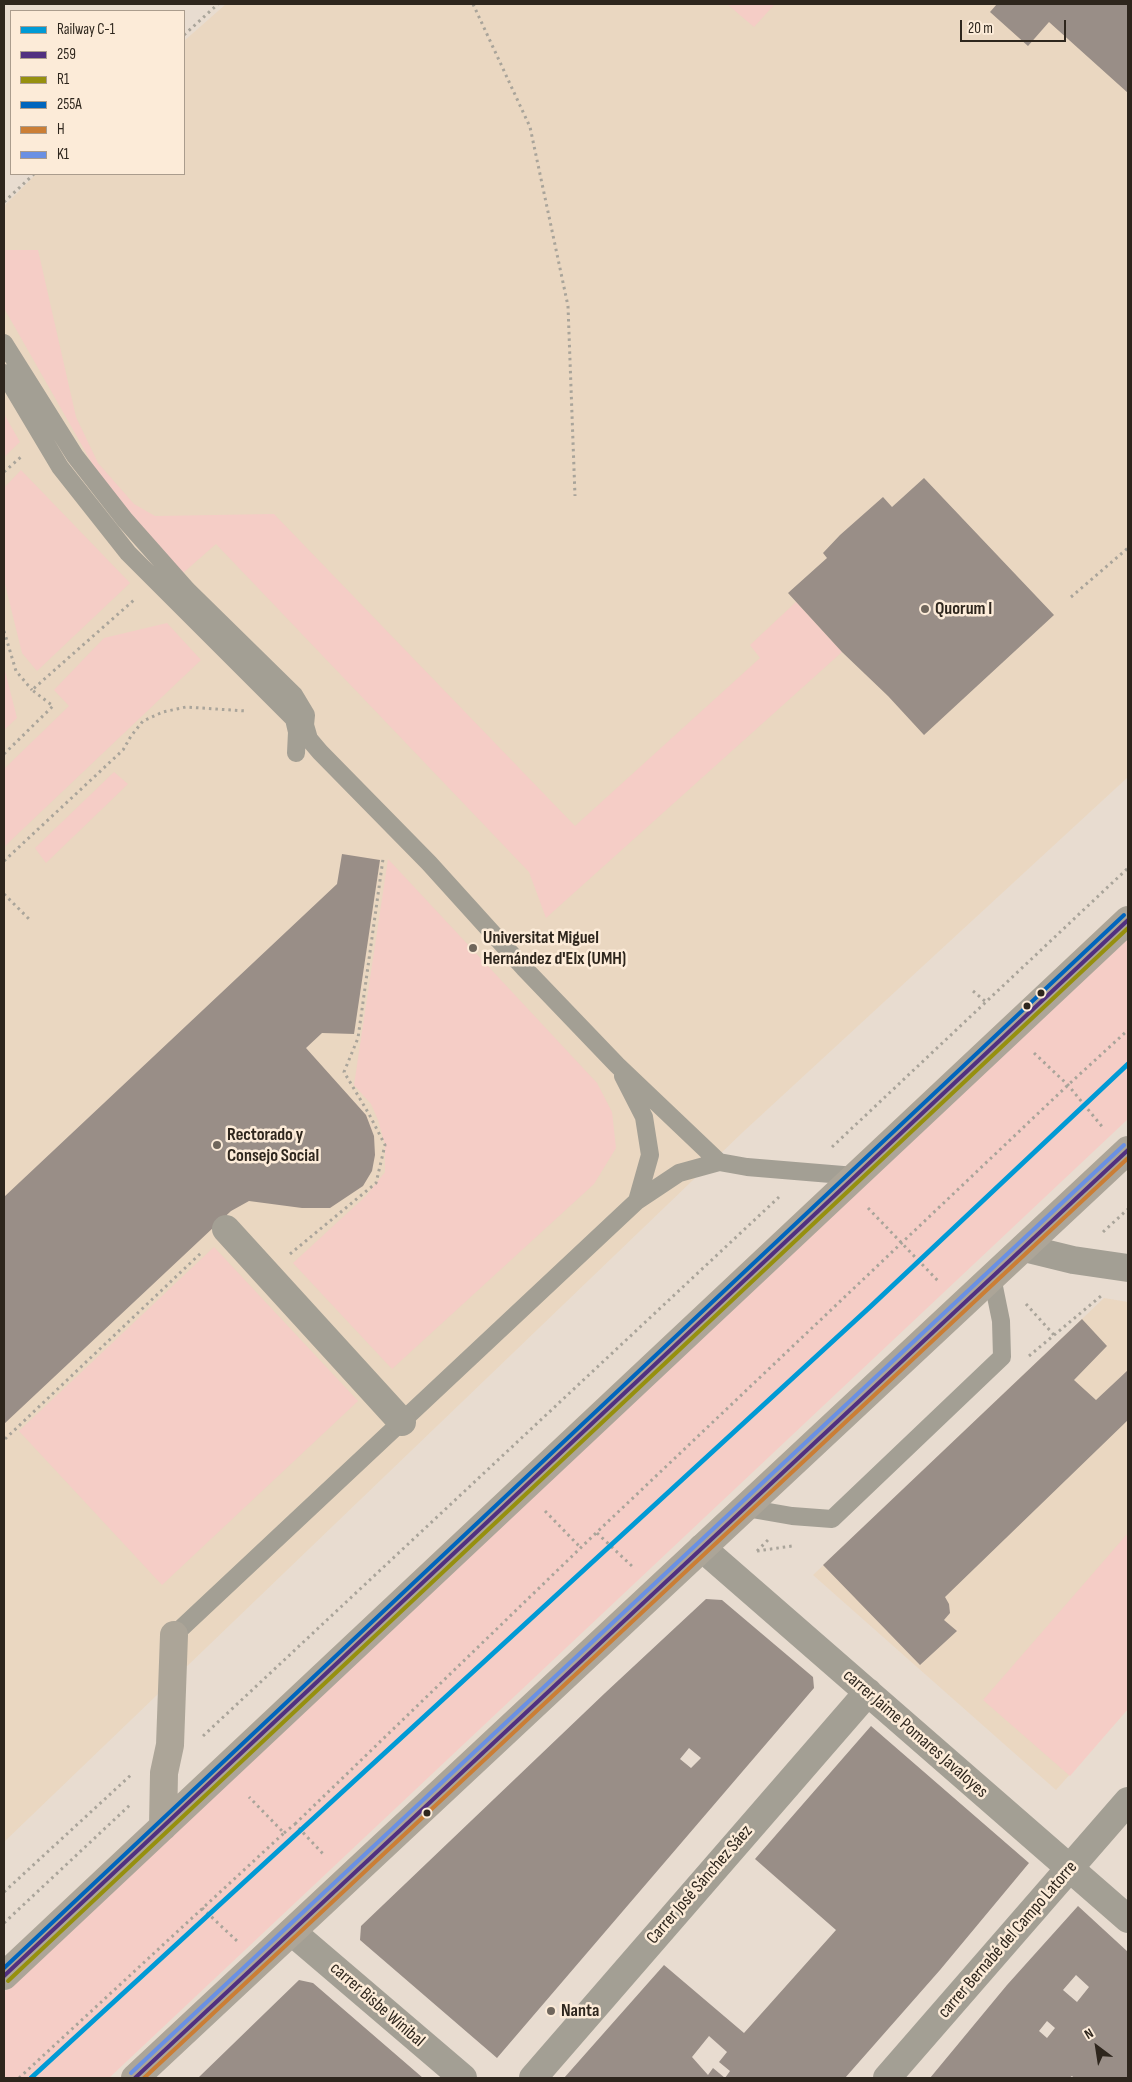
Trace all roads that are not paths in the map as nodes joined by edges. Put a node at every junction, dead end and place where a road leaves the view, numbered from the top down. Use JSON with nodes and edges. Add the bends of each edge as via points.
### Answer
{"nodes":[{"id":1,"x":4,"y":343,"type":"edge"},
{"id":2,"x":4,"y":373,"type":"edge"},
{"id":3,"x":296,"y":753,"type":"dead end"},
{"id":4,"x":1128,"y":920,"type":"edge"},
{"id":5,"x":617,"y":1065,"type":"junction"},
{"id":6,"x":1119,"y":1143,"type":"edge"},
{"id":7,"x":719,"y":1162,"type":"junction"},
{"id":8,"x":855,"y":1176,"type":"junction"},
{"id":9,"x":637,"y":1201,"type":"junction"},
{"id":10,"x":226,"y":1229,"type":"road end"},
{"id":11,"x":1024,"y":1248,"type":"junction"},
{"id":12,"x":1128,"y":1268,"type":"edge"},
{"id":13,"x":992,"y":1277,"type":"junction"},
{"id":14,"x":402,"y":1422,"type":"junction"},
{"id":15,"x":746,"y":1508,"type":"junction"},
{"id":16,"x":702,"y":1548,"type":"junction"},
{"id":17,"x":174,"y":1635,"type":"joint"},
{"id":18,"x":868,"y":1692,"type":"junction"},
{"id":19,"x":1128,"y":1802,"type":"edge"},
{"id":20,"x":164,"y":1827,"type":"junction"},
{"id":21,"x":1070,"y":1869,"type":"junction"},
{"id":22,"x":1128,"y":1919,"type":"edge"},
{"id":23,"x":292,"y":1932,"type":"junction"},
{"id":24,"x":4,"y":1976,"type":"edge"},
{"id":25,"x":136,"y":2078,"type":"edge"},
{"id":26,"x":463,"y":2078,"type":"edge"},
{"id":27,"x":533,"y":2078,"type":"edge"},
{"id":28,"x":887,"y":2078,"type":"edge"}],
"edges":[{"from":1,"to":5,"type":"lane","via":[[74,456],[124,520],[187,590],[294,695],[306,715],[309,739],[320,752],[429,863]]},
{"from":2,"to":3,"type":"lane","via":[[60,468],[128,553],[294,719]]},
{"from":4,"to":8,"type":"highway"},
{"from":5,"to":7,"type":"lane"},
{"from":5,"to":9,"type":"lane","via":[[644,1117],[650,1155]]},
{"from":6,"to":11,"type":"highway"},
{"from":7,"to":8,"type":"lane"},
{"from":7,"to":9,"type":"lane","via":[[679,1173]]},
{"from":8,"to":20,"type":"highway"},
{"from":9,"to":14,"type":"lane"},
{"from":10,"to":14,"type":"street"},
{"from":11,"to":12,"type":"street","via":[[1073,1260]]},
{"from":11,"to":13,"type":"highway"},
{"from":13,"to":15,"type":"highway"},
{"from":13,"to":15,"type":"lane","via":[[1001,1321],[1002,1356],[832,1519]]},
{"from":14,"to":17,"type":"lane"},
{"from":15,"to":16,"type":"highway"},
{"from":16,"to":18,"type":"street","name":"carrer Jaime Pomares Javaloyes"},
{"from":16,"to":23,"type":"highway"},
{"from":17,"to":20,"type":"highway","via":[[170,1745],[152,1770]]},
{"from":18,"to":21,"type":"street","name":"carrer Jaime Pomares Javaloyes"},
{"from":18,"to":27,"type":"street","name":"Carrer José Sánchez Sáez"},
{"from":19,"to":21,"type":"street","name":"carrer Bernabé del Campo Latorre"},
{"from":20,"to":24,"type":"highway"},
{"from":21,"to":22,"type":"street","name":"carrer Jaime Pomares Javaloyes"},
{"from":21,"to":28,"type":"street","name":"carrer Bernabé del Campo Latorre"},
{"from":23,"to":25,"type":"highway"},
{"from":23,"to":26,"type":"street","name":"carrer Bisbe Winibal"}]}
